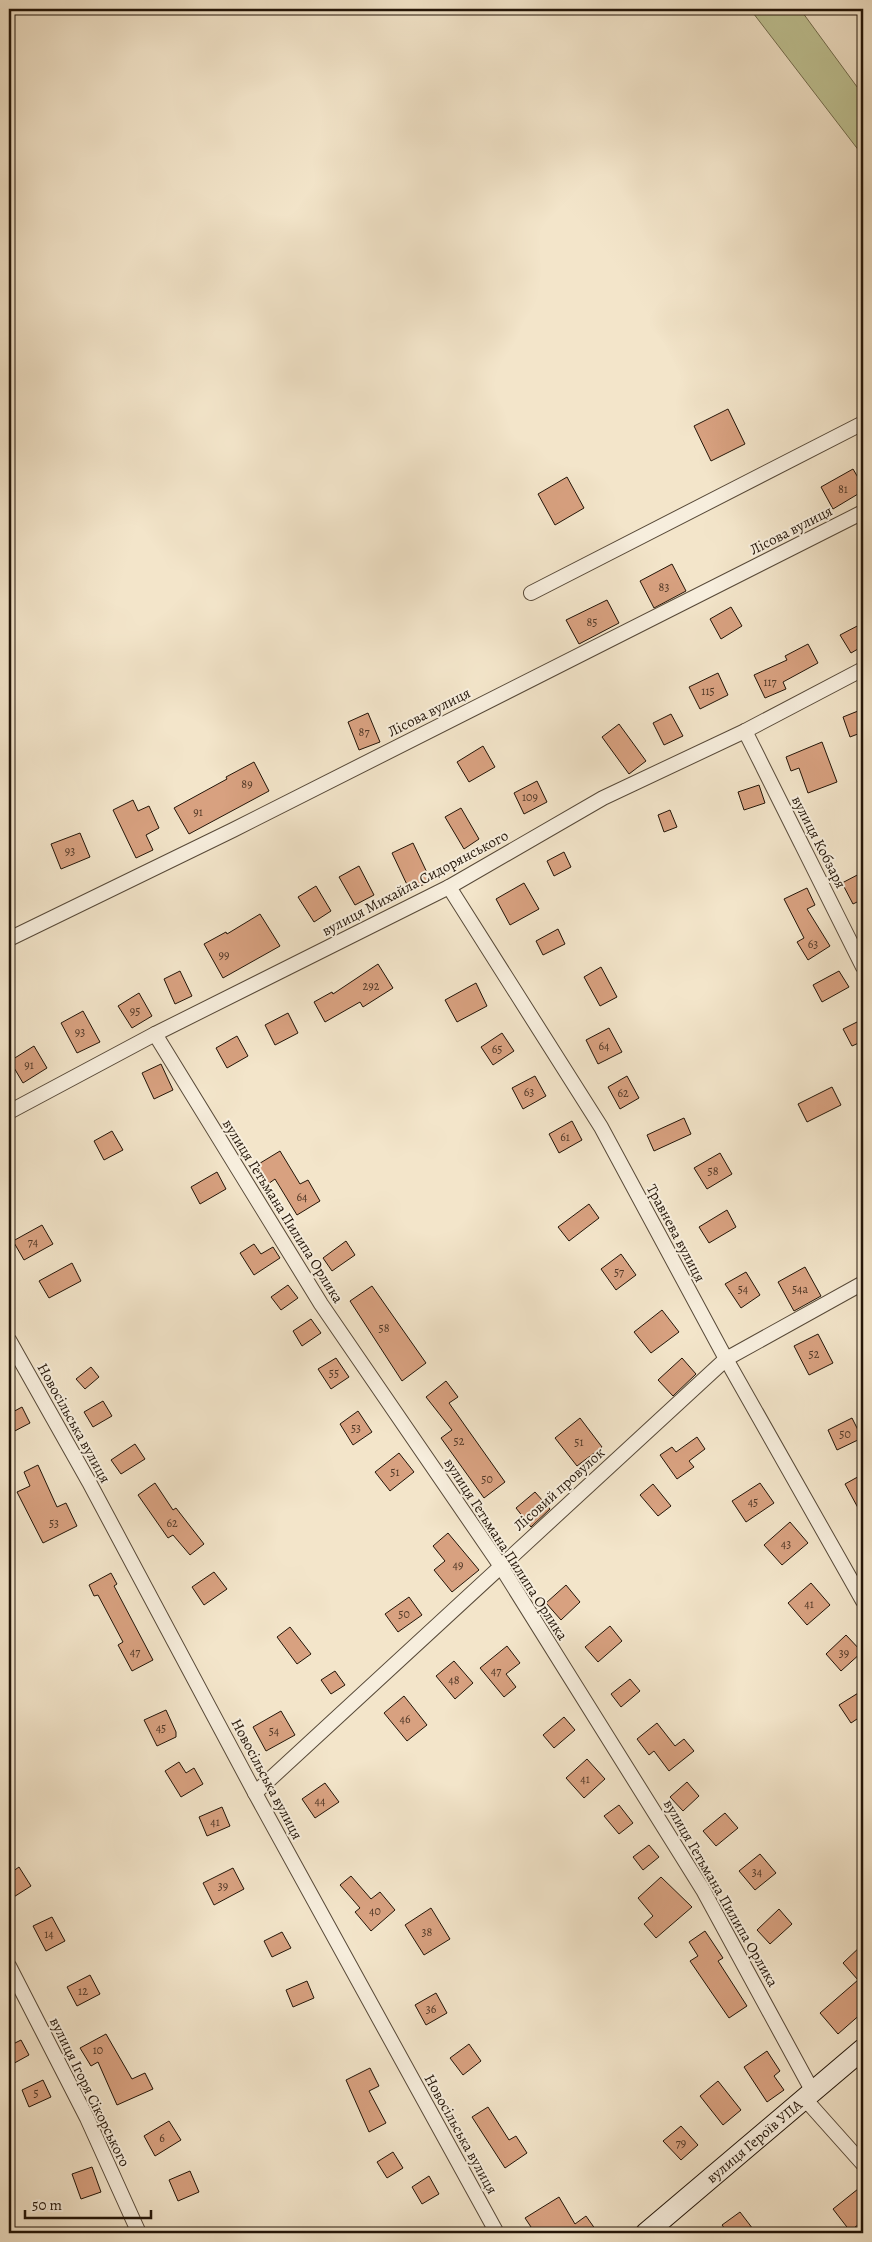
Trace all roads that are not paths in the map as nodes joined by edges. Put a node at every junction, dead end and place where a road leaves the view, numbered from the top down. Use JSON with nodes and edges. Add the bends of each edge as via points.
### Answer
{"nodes":[{"id":1,"x":863,"y":423,"type":"edge"},
{"id":2,"x":863,"y":512,"type":"edge"},
{"id":3,"x":531,"y":593,"type":"dead end"},
{"id":4,"x":863,"y":669,"type":"edge"},
{"id":5,"x":745,"y":731,"type":"junction"},
{"id":6,"x":450,"y":887,"type":"junction"},
{"id":7,"x":9,"y":940,"type":"edge"},
{"id":8,"x":863,"y":967,"type":"edge"},
{"id":9,"x":155,"y":1034,"type":"junction"},
{"id":10,"x":9,"y":1112,"type":"edge"},
{"id":11,"x":863,"y":1283,"type":"edge"},
{"id":12,"x":9,"y":1340,"type":"edge"},
{"id":13,"x":726,"y":1359,"type":"junction"},
{"id":14,"x":500,"y":1565,"type":"junction"},
{"id":15,"x":863,"y":1601,"type":"edge"},
{"id":16,"x":255,"y":1793,"type":"junction"},
{"id":17,"x":9,"y":1966,"type":"edge"},
{"id":18,"x":863,"y":2049,"type":"edge"},
{"id":19,"x":809,"y":2096,"type":"junction"},
{"id":20,"x":863,"y":2164,"type":"edge"},
{"id":21,"x":139,"y":2233,"type":"edge"},
{"id":22,"x":497,"y":2233,"type":"edge"},
{"id":23,"x":646,"y":2233,"type":"edge"}],
"edges":[{"from":1,"to":3,"type":"street"},
{"from":2,"to":7,"type":"street","name":"Лісова вулиця"},
{"from":4,"to":5,"type":"street","name":"вулиця Михайла Сидорянського"},
{"from":5,"to":6,"type":"street","name":"вулиця Михайла Сидорянського","via":[[603,798]]},
{"from":5,"to":8,"type":"street","name":"вулиця Кобзаря"},
{"from":6,"to":9,"type":"street","name":"вулиця Михайла Сидорянського"},
{"from":6,"to":13,"type":"street","name":"Травнева вулиця","via":[[601,1127]]},
{"from":9,"to":10,"type":"street","name":"вулиця Михайла Сидорянського"},
{"from":9,"to":14,"type":"street","name":"вулиця Гетьмана Пилипа Орлика","via":[[321,1304]]},
{"from":11,"to":13,"type":"street","name":"Лісовий провулок"},
{"from":12,"to":16,"type":"street","name":"Новосільська вулиця","via":[[89,1482]]},
{"from":13,"to":14,"type":"street","name":"Лісовий провулок"},
{"from":13,"to":15,"type":"street","name":"Травнева вулиця"},
{"from":14,"to":16,"type":"street","name":"Лісовий провулок"},
{"from":14,"to":19,"type":"street","name":"вулиця Гетьмана Пилипа Орлика","via":[[703,1890]]},
{"from":16,"to":22,"type":"street","name":"Новосільська вулиця"},
{"from":17,"to":21,"type":"street","name":"вулиця Ігоря Сікорського","via":[[87,2118]]},
{"from":18,"to":19,"type":"street","name":"вулиця Героїв УПА"},
{"from":19,"to":20,"type":"street","name":"вулиця Гетьмана Пилипа Орлика"},
{"from":19,"to":23,"type":"street","name":"вулиця Героїв УПА"}]}
